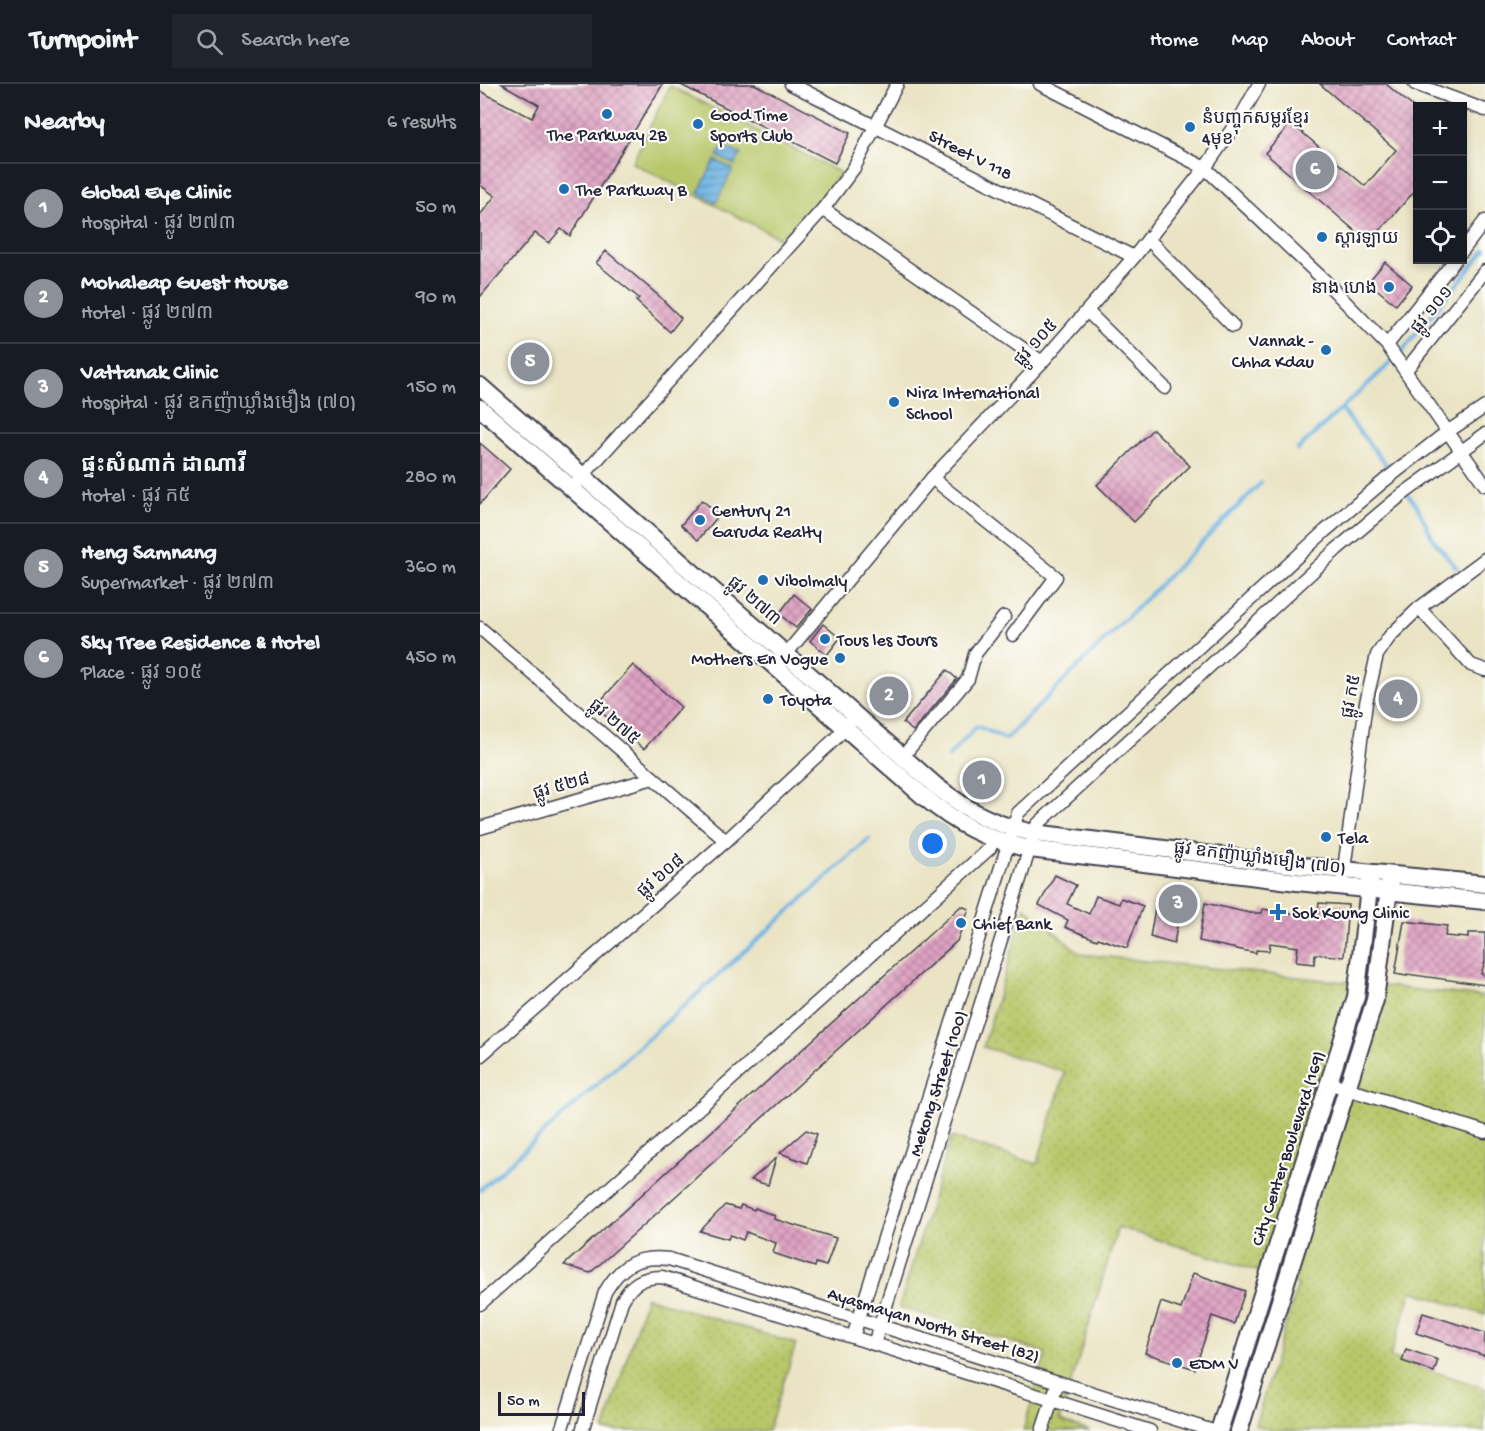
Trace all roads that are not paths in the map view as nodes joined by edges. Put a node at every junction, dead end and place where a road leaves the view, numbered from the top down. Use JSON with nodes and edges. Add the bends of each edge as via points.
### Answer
{"nodes":[{"id":1,"x":791,"y":84,"type":"edge"},
{"id":2,"x":897,"y":84,"type":"edge"},
{"id":3,"x":1040,"y":84,"type":"edge"},
{"id":4,"x":1259,"y":84,"type":"edge"},
{"id":5,"x":1415,"y":84,"type":"edge"},
{"id":6,"x":1485,"y":110,"type":"edge"},
{"id":7,"x":876,"y":126,"type":"junction"},
{"id":8,"x":1205,"y":168,"type":"junction"},
{"id":9,"x":823,"y":209,"type":"junction"},
{"id":10,"x":1485,"y":221,"type":"edge"},
{"id":11,"x":1148,"y":239,"type":"junction"},
{"id":12,"x":1467,"y":244,"type":"edge"},
{"id":13,"x":1134,"y":257,"type":"junction"},
{"id":14,"x":1453,"y":264,"type":"edge"},
{"id":15,"x":1485,"y":271,"type":"edge"},
{"id":16,"x":1087,"y":310,"type":"junction"},
{"id":17,"x":1233,"y":326,"type":"dead end"},
{"id":18,"x":1396,"y":358,"type":"junction"},
{"id":19,"x":1042,"y":362,"type":"junction"},
{"id":20,"x":480,"y":386,"type":"edge"},
{"id":21,"x":1165,"y":388,"type":"dead end"},
{"id":22,"x":1485,"y":407,"type":"edge"},
{"id":23,"x":480,"y":408,"type":"edge"},
{"id":24,"x":1447,"y":432,"type":"junction"},
{"id":25,"x":1485,"y":434,"type":"edge"},
{"id":26,"x":1460,"y":450,"type":"junction"},
{"id":27,"x":583,"y":475,"type":"junction"},
{"id":28,"x":932,"y":478,"type":"junction"},
{"id":29,"x":1485,"y":485,"type":"edge"},
{"id":30,"x":571,"y":488,"type":"junction"},
{"id":31,"x":1485,"y":559,"type":"edge"},
{"id":32,"x":679,"y":560,"type":"junction"},
{"id":33,"x":667,"y":573,"type":"junction"},
{"id":34,"x":1419,"y":608,"type":"junction"},
{"id":35,"x":1004,"y":618,"type":"dead end"},
{"id":36,"x":480,"y":628,"type":"edge"},
{"id":37,"x":1013,"y":635,"type":"dead end"},
{"id":38,"x":787,"y":654,"type":"junction"},
{"id":39,"x":775,"y":667,"type":"junction"},
{"id":40,"x":1485,"y":670,"type":"edge"},
{"id":41,"x":856,"y":715,"type":"junction"},
{"id":42,"x":845,"y":728,"type":"junction"},
{"id":43,"x":903,"y":756,"type":"junction"},
{"id":44,"x":653,"y":777,"type":"junction"},
{"id":45,"x":480,"y":828,"type":"edge"},
{"id":46,"x":1003,"y":834,"type":"junction"},
{"id":47,"x":726,"y":841,"type":"junction"},
{"id":48,"x":1032,"y":841,"type":"junction"},
{"id":49,"x":1342,"y":879,"type":"junction"},
{"id":50,"x":1370,"y":881,"type":"junction"},
{"id":51,"x":1389,"y":883,"type":"junction"},
{"id":52,"x":1485,"y":884,"type":"edge"},
{"id":53,"x":1485,"y":901,"type":"edge"},
{"id":54,"x":480,"y":1056,"type":"edge"},
{"id":55,"x":1328,"y":1083,"type":"junction"},
{"id":56,"x":1347,"y":1089,"type":"junction"},
{"id":57,"x":1485,"y":1132,"type":"edge"},
{"id":58,"x":480,"y":1304,"type":"edge"},
{"id":59,"x":858,"y":1319,"type":"junction"},
{"id":60,"x":879,"y":1326,"type":"junction"},
{"id":61,"x":853,"y":1337,"type":"junction"},
{"id":62,"x":874,"y":1344,"type":"junction"},
{"id":63,"x":1058,"y":1382,"type":"junction"},
{"id":64,"x":1052,"y":1400,"type":"junction"},
{"id":65,"x":563,"y":1426,"type":"edge"},
{"id":66,"x":582,"y":1429,"type":"edge"},
{"id":67,"x":1042,"y":1431,"type":"edge"},
{"id":68,"x":1150,"y":1431,"type":"edge"},
{"id":69,"x":1213,"y":1431,"type":"edge"},
{"id":70,"x":1219,"y":1431,"type":"edge"},
{"id":71,"x":1239,"y":1431,"type":"edge"}],
"edges":[{"from":1,"to":7,"type":"street","name":"Street V 118"},
{"from":2,"to":7,"type":"street"},
{"from":3,"to":8,"type":"street"},
{"from":4,"to":8,"type":"street","name":"ផ្លូវ ១០៥"},
{"from":5,"to":6,"type":"street"},
{"from":7,"to":9,"type":"street","via":[[854,168]]},
{"from":7,"to":13,"type":"street","name":"Street V 118"},
{"from":8,"to":11,"type":"street","name":"ផ្លូវ ១០៥"},
{"from":8,"to":18,"type":"street","via":[[1323,279]]},
{"from":9,"to":19,"type":"street"},
{"from":9,"to":27,"type":"street"},
{"from":10,"to":12,"type":"street"},
{"from":11,"to":13,"type":"street","name":"ផ្លូវ ១០៥"},
{"from":11,"to":17,"type":"street"},
{"from":13,"to":16,"type":"street","name":"ផ្លូវ ១០៥"},
{"from":14,"to":18,"type":"street"},
{"from":15,"to":18,"type":"street","name":"ផ្លូវ ១០១"},
{"from":16,"to":19,"type":"street","name":"ផ្លូវ ១០៥"},
{"from":16,"to":21,"type":"street"},
{"from":18,"to":24,"type":"street"},
{"from":19,"to":28,"type":"street","name":"ផ្លូវ ១០៥"},
{"from":20,"to":27,"type":"main road","name":"ផ្លូវ ២៧៣"},
{"from":22,"to":24,"type":"street"},
{"from":23,"to":30,"type":"main road","name":"ផ្លូវ ២៧៣"},
{"from":24,"to":26,"type":"street"},
{"from":24,"to":46,"type":"street","via":[[1325,531],[1018,813]]},
{"from":25,"to":26,"type":"street"},
{"from":26,"to":29,"type":"street"},
{"from":26,"to":48,"type":"street","via":[[1337,549],[1037,825]]},
{"from":27,"to":30,"type":"street"},
{"from":27,"to":32,"type":"main road","name":"ផ្លូវ ២៧៣"},
{"from":28,"to":37,"type":"street","via":[[1056,577]]},
{"from":28,"to":38,"type":"street","name":"ផ្លូវ ១០៥"},
{"from":30,"to":33,"type":"main road","name":"ផ្លូវ ២៧៣"},
{"from":31,"to":34,"type":"street","name":"ផ្លូវ ក៥"},
{"from":32,"to":33,"type":"main road"},
{"from":32,"to":38,"type":"main road","name":"ផ្លូវ ២៧៣"},
{"from":33,"to":39,"type":"main road","name":"ផ្លូវ ២៧៣"},
{"from":34,"to":40,"type":"street","via":[[1471,665]]},
{"from":34,"to":49,"type":"street","name":"ផ្លូវ ក៥","via":[[1377,655]]},
{"from":35,"to":43,"type":"street","via":[[975,654],[968,679]]},
{"from":36,"to":44,"type":"street","name":"ផ្លូវ ២៧៥"},
{"from":38,"to":39,"type":"street","name":"ផ្លូវ ១០៥"},
{"from":38,"to":41,"type":"main road","name":"ផ្លូវ ២៧៣"},
{"from":39,"to":42,"type":"main road","name":"ផ្លូវ ២៧៣"},
{"from":41,"to":42,"type":"street","name":"ផ្លូវ ៦០៨"},
{"from":41,"to":43,"type":"main road","name":"ផ្លូវ ២៧៣"},
{"from":42,"to":46,"type":"main road","name":"ផ្លូវ ២៧៣","via":[[945,814],[965,827]]},
{"from":42,"to":47,"type":"street","name":"ផ្លូវ ៦០៨"},
{"from":43,"to":46,"type":"main road","name":"ផ្លូវ ២៧៣","via":[[955,801]]},
{"from":44,"to":45,"type":"street","name":"ផ្លូវ ៥២៨"},
{"from":44,"to":47,"type":"street","name":"ផ្លូវ ២៧៥"},
{"from":46,"to":48,"type":"main road","name":"ផ្លូវ ឧកញ៉ាឃ្លាំងមឿង (៧០)"},
{"from":46,"to":58,"type":"street"},
{"from":46,"to":59,"type":"street","name":"Mekong Street (100)"},
{"from":47,"to":54,"type":"street","name":"ផ្លូវ ៦០៨"},
{"from":48,"to":49,"type":"main road","name":"ផ្លូវ ឧកញ៉ាឃ្លាំងមឿង (៧០)"},
{"from":48,"to":60,"type":"street","name":"Mekong Street (100)"},
{"from":49,"to":50,"type":"main road","name":"ផ្លូវ ឧកញ៉ាឃ្លាំងមឿង (៧០)"},
{"from":50,"to":51,"type":"main road","name":"ផ្លូវ ឧកញ៉ាឃ្លាំងមឿង (៧០)"},
{"from":50,"to":55,"type":"main road","name":"City Center Boulevard (169)","via":[[1356,996]]},
{"from":51,"to":52,"type":"main road","name":"ផ្លូវ ឧកញ៉ាឃ្លាំងមឿង (៧០)"},
{"from":51,"to":53,"type":"main road","name":"ផ្លូវ ឧកញ៉ាឃ្លាំងមឿង (៧០)"},
{"from":51,"to":56,"type":"main road","via":[[1375,1000]]},
{"from":55,"to":56,"type":"street"},
{"from":55,"to":70,"type":"main road","name":"City Center Boulevard (169)"},
{"from":56,"to":57,"type":"street"},
{"from":56,"to":71,"type":"main road"},
{"from":59,"to":60,"type":"street","name":"Ayasmayan North Street (82)"},
{"from":59,"to":61,"type":"street","name":"Mekong Street (100)"},
{"from":59,"to":65,"type":"street","name":"Ayasmayan North Street (82)","via":[[669,1259],[644,1259],[627,1265],[605,1292]]},
{"from":60,"to":62,"type":"street","name":"Mekong Street (100)"},
{"from":60,"to":63,"type":"street","name":"Ayasmayan North Street (82)"},
{"from":61,"to":62,"type":"street","name":"Ayasmayan North Street (82)"},
{"from":61,"to":66,"type":"street","name":"Ayasmayan North Street (82)","via":[[662,1277],[638,1281],[622,1301]]},
{"from":62,"to":64,"type":"street","name":"Ayasmayan North Street (82)"},
{"from":63,"to":64,"type":"street"},
{"from":63,"to":69,"type":"street","name":"Ayasmayan North Street (82)"},
{"from":64,"to":67,"type":"street"},
{"from":64,"to":68,"type":"street","name":"Ayasmayan North Street (82)"},
{"from":65,"to":66,"type":"street"}]}
